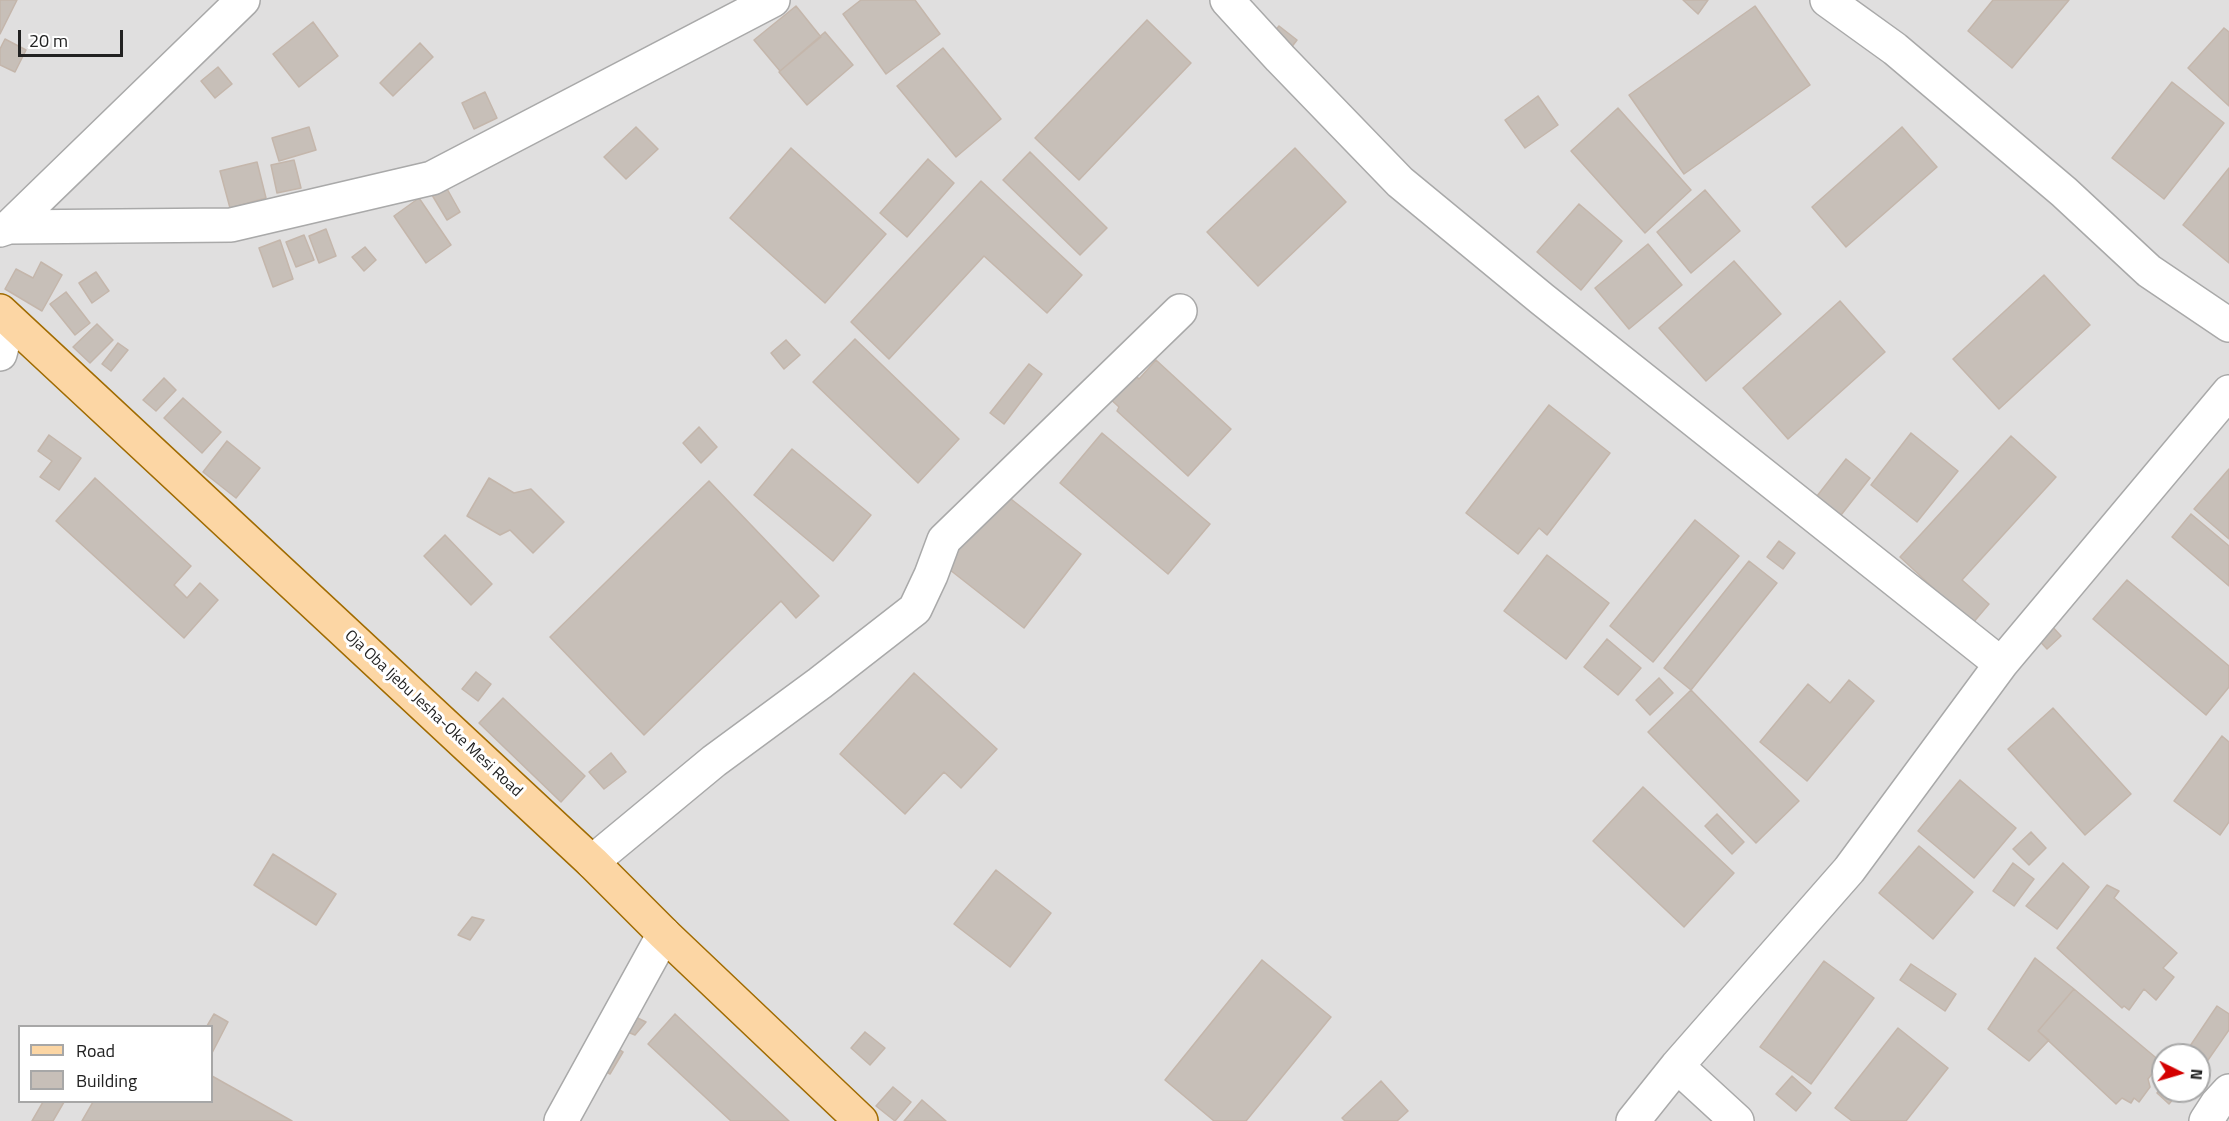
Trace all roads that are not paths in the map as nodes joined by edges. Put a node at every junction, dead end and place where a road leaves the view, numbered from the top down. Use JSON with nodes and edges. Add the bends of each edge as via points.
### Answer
{"nodes":[{"id":1,"x":243,"y":0,"type":"edge"},
{"id":2,"x":773,"y":0,"type":"edge"},
{"id":3,"x":1227,"y":0,"type":"edge"},
{"id":4,"x":1827,"y":0,"type":"edge"},
{"id":5,"x":4,"y":229,"type":"edge"},
{"id":6,"x":1180,"y":311,"type":"dead end"},
{"id":7,"x":4,"y":315,"type":"edge"},
{"id":8,"x":2229,"y":325,"type":"edge"},
{"id":9,"x":0,"y":354,"type":"edge"},
{"id":10,"x":2229,"y":392,"type":"edge"},
{"id":11,"x":2001,"y":664,"type":"junction"},
{"id":12,"x":592,"y":862,"type":"junction"},
{"id":13,"x":664,"y":934,"type":"junction"},
{"id":14,"x":1677,"y":1066,"type":"junction"},
{"id":15,"x":2229,"y":1091,"type":"edge"},
{"id":16,"x":561,"y":1121,"type":"edge"},
{"id":17,"x":861,"y":1121,"type":"edge"},
{"id":18,"x":1633,"y":1121,"type":"edge"},
{"id":19,"x":1737,"y":1121,"type":"edge"},
{"id":20,"x":2206,"y":1121,"type":"edge"}],
"edges":[{"from":1,"to":5,"type":"street"},
{"from":2,"to":5,"type":"street","via":[[432,178],[231,225]]},
{"from":3,"to":11,"type":"street","via":[[1400,182]]},
{"from":4,"to":8,"type":"street","via":[[1895,49],[2064,192],[2149,271]]},
{"from":6,"to":12,"type":"street","via":[[944,540],[915,609],[714,761]]},
{"from":7,"to":9,"type":"street"},
{"from":7,"to":12,"type":"main road","name":"Oja Oba Ijebu Jesha-Oke Mesi Road"},
{"from":10,"to":11,"type":"street"},
{"from":11,"to":14,"type":"street","via":[[1849,870]]},
{"from":12,"to":13,"type":"main road","name":"Oja Oba Ijebu Jesha-Oke Mesi Road"},
{"from":13,"to":16,"type":"street"},
{"from":13,"to":17,"type":"main road","name":"Oja Oba Ijebu Jesha-Oke Mesi Road"},
{"from":14,"to":18,"type":"street"},
{"from":14,"to":19,"type":"street"},
{"from":15,"to":20,"type":"street"}]}
